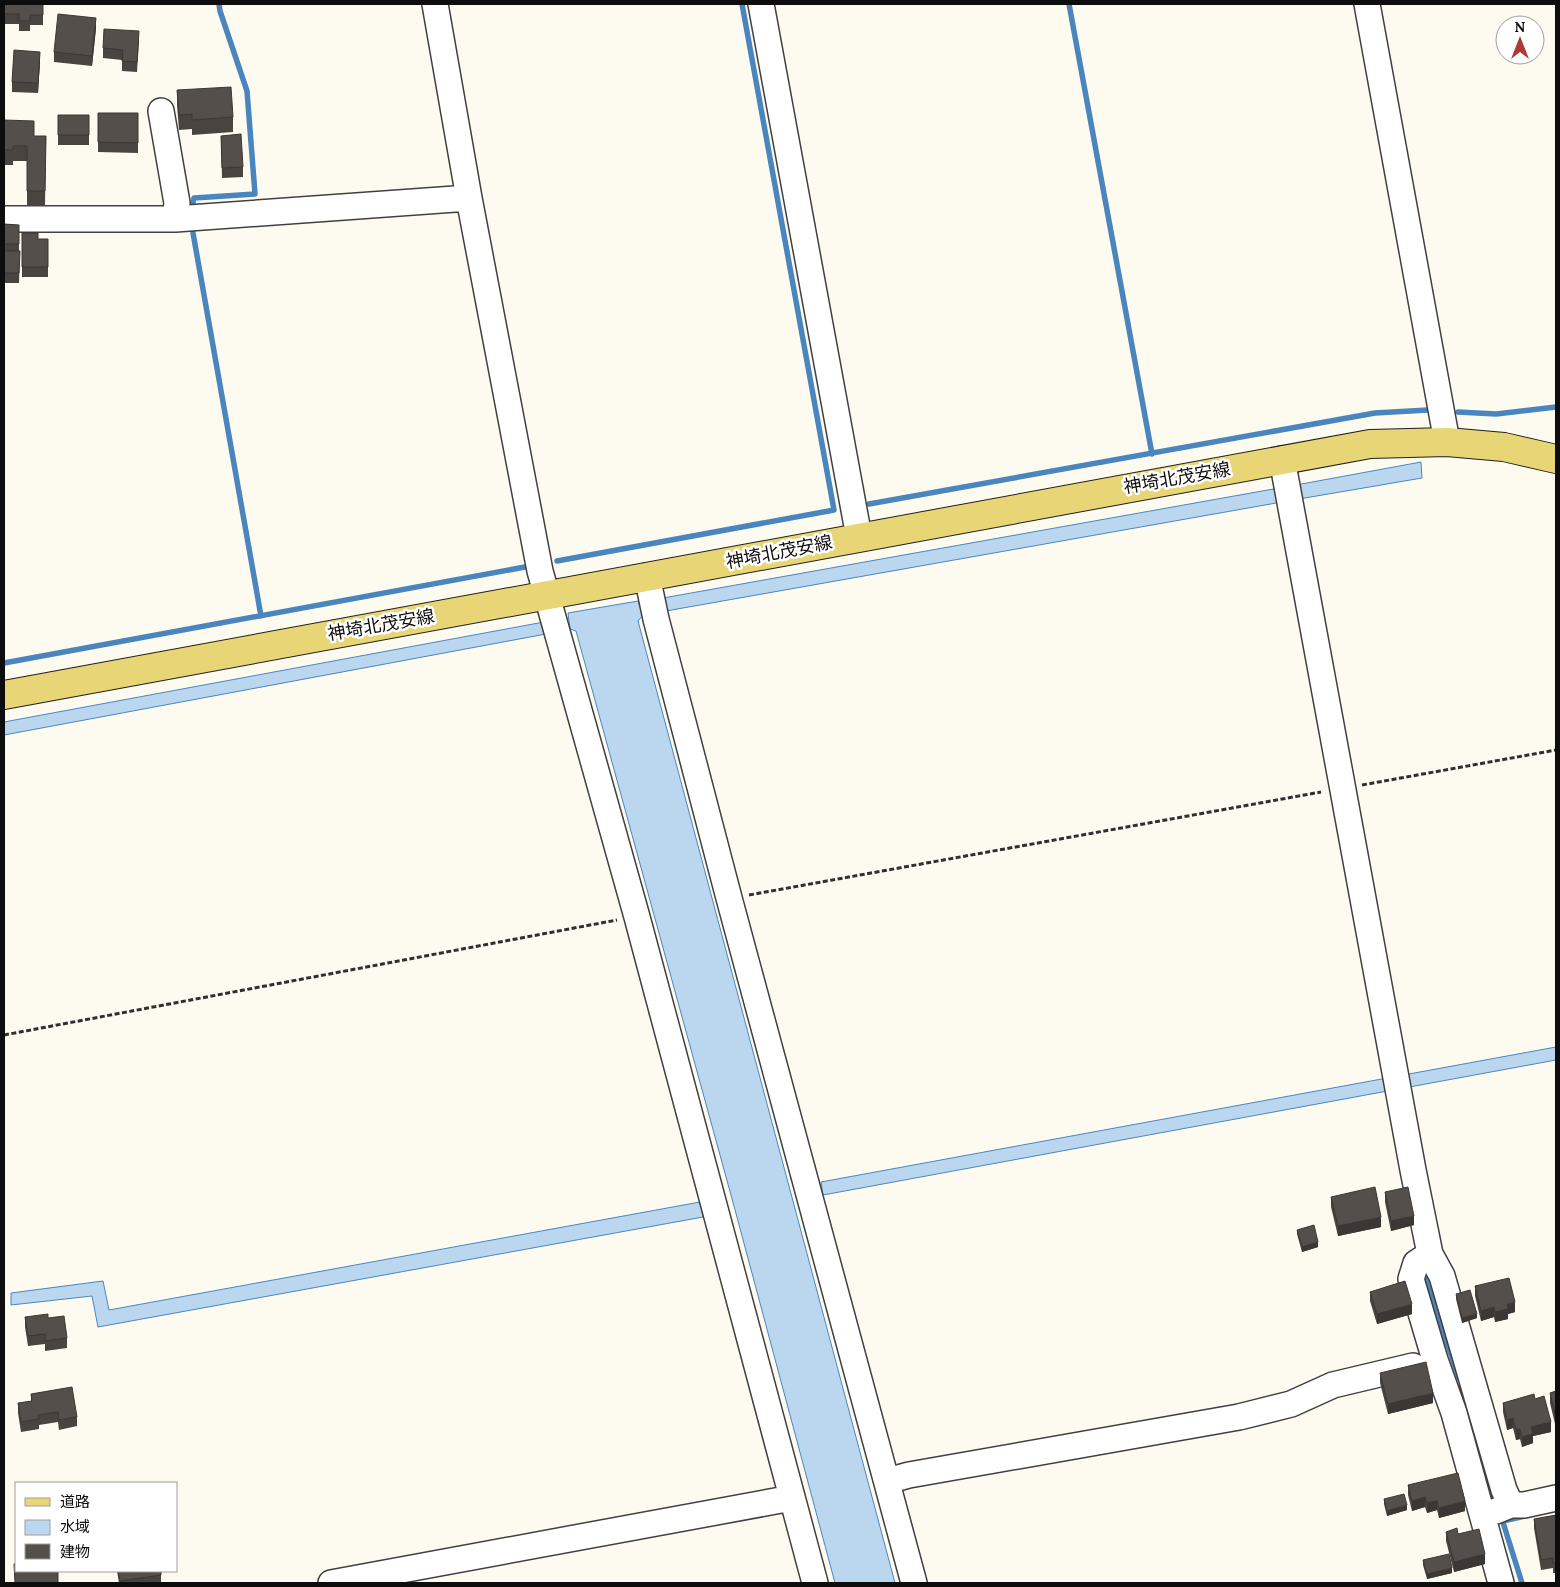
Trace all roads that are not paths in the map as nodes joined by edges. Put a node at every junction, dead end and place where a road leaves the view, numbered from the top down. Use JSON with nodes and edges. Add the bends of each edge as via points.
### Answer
{"nodes":[{"id":1,"x":435,"y":4,"type":"edge"},
{"id":2,"x":761,"y":4,"type":"edge"},
{"id":3,"x":1367,"y":4,"type":"edge"},
{"id":4,"x":161,"y":111,"type":"dead end"},
{"id":5,"x":470,"y":198,"type":"junction"},
{"id":6,"x":4,"y":218,"type":"edge"},
{"id":7,"x":175,"y":219,"type":"junction"},
{"id":8,"x":1447,"y":442,"type":"junction"},
{"id":9,"x":1556,"y":459,"type":"edge"},
{"id":10,"x":1286,"y":482,"type":"junction"},
{"id":11,"x":859,"y":537,"type":"junction"},
{"id":12,"x":651,"y":597,"type":"junction"},
{"id":13,"x":553,"y":615,"type":"junction"},
{"id":14,"x":4,"y":695,"type":"edge"},
{"id":15,"x":1430,"y":1254,"type":"junction"},
{"id":16,"x":1435,"y":1360,"type":"junction"},
{"id":17,"x":887,"y":1481,"type":"junction"},
{"id":18,"x":792,"y":1498,"type":"junction"},
{"id":19,"x":1556,"y":1498,"type":"edge"},
{"id":20,"x":1498,"y":1510,"type":"junction"},
{"id":21,"x":331,"y":1583,"type":"edge"},
{"id":22,"x":815,"y":1583,"type":"edge"},
{"id":23,"x":914,"y":1583,"type":"edge"},
{"id":24,"x":1501,"y":1583,"type":"edge"}],
"edges":[{"from":1,"to":5,"type":"street"},
{"from":2,"to":11,"type":"street"},
{"from":3,"to":8,"type":"street"},
{"from":4,"to":7,"type":"street","via":[[177,202]]},
{"from":5,"to":7,"type":"street"},
{"from":5,"to":13,"type":"street","via":[[540,571]]},
{"from":6,"to":7,"type":"street"},
{"from":8,"to":9,"type":"main road","name":"神埼北茂安線","via":[[1504,447]]},
{"from":8,"to":10,"type":"main road","name":"神埼北茂安線","via":[[1370,444]]},
{"from":10,"to":11,"type":"main road","name":"神埼北茂安線"},
{"from":10,"to":15,"type":"street"},
{"from":11,"to":12,"type":"main road","name":"神埼北茂安線"},
{"from":12,"to":13,"type":"main road","name":"神埼北茂安線"},
{"from":12,"to":17,"type":"street"},
{"from":13,"to":14,"type":"main road","name":"神埼北茂安線"},
{"from":13,"to":18,"type":"street"},
{"from":15,"to":16,"type":"street","via":[[1416,1263],[1411,1279]]},
{"from":15,"to":20,"type":"street","via":[[1442,1276],[1504,1490]]},
{"from":16,"to":17,"type":"street","via":[[1333,1384],[1291,1404],[1238,1417]]},
{"from":16,"to":20,"type":"street","via":[[1454,1413]]},
{"from":17,"to":23,"type":"street"},
{"from":18,"to":21,"type":"street"},
{"from":18,"to":22,"type":"street"},
{"from":19,"to":20,"type":"street"},
{"from":20,"to":24,"type":"street"}]}
